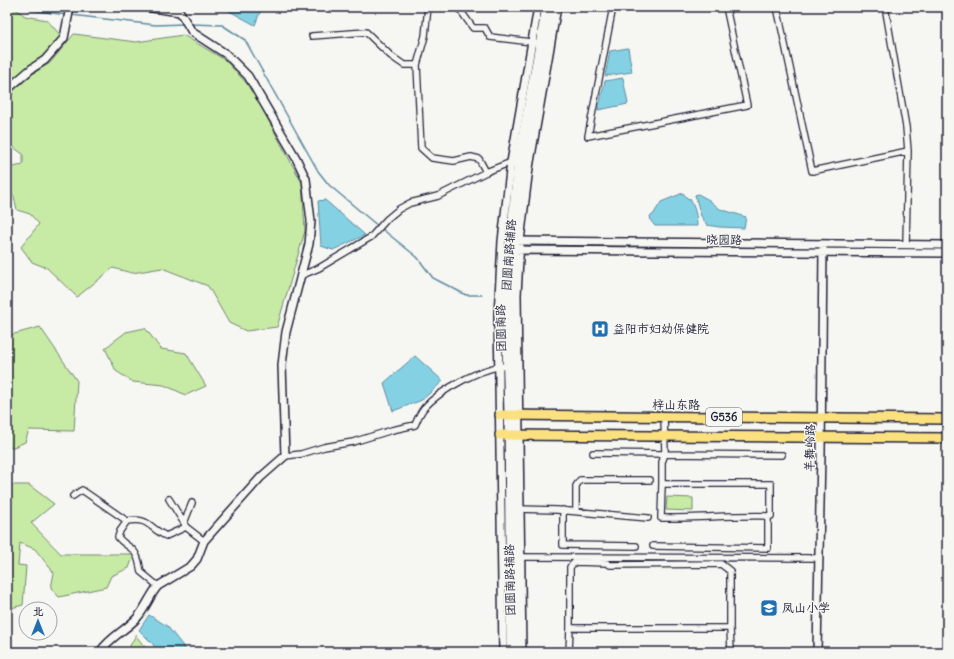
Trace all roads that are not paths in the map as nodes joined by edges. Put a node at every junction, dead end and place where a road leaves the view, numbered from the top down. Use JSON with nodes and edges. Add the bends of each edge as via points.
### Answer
{"nodes":[{"id":1,"x":145,"y":7,"type":"edge"},
{"id":2,"x":428,"y":7,"type":"edge"},
{"id":3,"x":458,"y":7,"type":"edge"},
{"id":4,"x":538,"y":7,"type":"edge"},
{"id":5,"x":546,"y":7,"type":"edge"},
{"id":6,"x":552,"y":7,"type":"edge"},
{"id":7,"x":558,"y":7,"type":"edge"},
{"id":8,"x":613,"y":7,"type":"edge"},
{"id":9,"x":726,"y":7,"type":"edge"},
{"id":10,"x":777,"y":7,"type":"edge"},
{"id":11,"x":69,"y":12,"type":"edge"},
{"id":12,"x":886,"y":12,"type":"dead end"},
{"id":13,"x":312,"y":36,"type":"dead end"},
{"id":14,"x":532,"y":42,"type":"junction"},
{"id":15,"x":540,"y":43,"type":"junction"},
{"id":16,"x":417,"y":65,"type":"junction"},
{"id":17,"x":7,"y":94,"type":"edge"},
{"id":18,"x":908,"y":151,"type":"junction"},
{"id":19,"x":514,"y":160,"type":"junction"},
{"id":20,"x":486,"y":172,"type":"junction"},
{"id":21,"x":511,"y":241,"type":"junction"},
{"id":22,"x":823,"y":244,"type":"junction"},
{"id":23,"x":906,"y":245,"type":"junction"},
{"id":24,"x":947,"y":245,"type":"edge"},
{"id":25,"x":511,"y":250,"type":"junction"},
{"id":26,"x":823,"y":252,"type":"junction"},
{"id":27,"x":947,"y":253,"type":"edge"},
{"id":28,"x":300,"y":276,"type":"junction"},
{"id":29,"x":517,"y":296,"type":"junction"},
{"id":30,"x":511,"y":309,"type":"junction"},
{"id":31,"x":503,"y":366,"type":"junction"},
{"id":32,"x":510,"y":415,"type":"junction"},
{"id":33,"x":664,"y":417,"type":"junction"},
{"id":34,"x":822,"y":418,"type":"junction"},
{"id":35,"x":947,"y":419,"type":"edge"},
{"id":36,"x":510,"y":435,"type":"junction"},
{"id":37,"x":664,"y":436,"type":"junction"},
{"id":38,"x":822,"y":437,"type":"junction"},
{"id":39,"x":947,"y":438,"type":"edge"},
{"id":40,"x":594,"y":453,"type":"dead end"},
{"id":41,"x":665,"y":454,"type":"junction"},
{"id":42,"x":782,"y":455,"type":"dead end"},
{"id":43,"x":285,"y":456,"type":"junction"},
{"id":44,"x":650,"y":480,"type":"dead end"},
{"id":45,"x":662,"y":484,"type":"junction"},
{"id":46,"x":73,"y":496,"type":"dead end"},
{"id":47,"x":169,"y":499,"type":"dead end"},
{"id":48,"x":192,"y":502,"type":"dead end"},
{"id":49,"x":517,"y":509,"type":"junction"},
{"id":50,"x":563,"y":510,"type":"junction"},
{"id":51,"x":576,"y":512,"type":"junction"},
{"id":52,"x":768,"y":516,"type":"junction"},
{"id":53,"x":648,"y":518,"type":"dead end"},
{"id":54,"x":127,"y":521,"type":"junction"},
{"id":55,"x":185,"y":525,"type":"junction"},
{"id":56,"x":204,"y":541,"type":"junction"},
{"id":57,"x":636,"y":546,"type":"dead end"},
{"id":58,"x":653,"y":546,"type":"dead end"},
{"id":59,"x":518,"y":557,"type":"junction"},
{"id":60,"x":819,"y":558,"type":"junction"},
{"id":61,"x":158,"y":586,"type":"junction"},
{"id":62,"x":570,"y":628,"type":"junction"},
{"id":63,"x":730,"y":628,"type":"junction"},
{"id":64,"x":100,"y":652,"type":"edge"},
{"id":65,"x":503,"y":652,"type":"edge"},
{"id":66,"x":510,"y":652,"type":"edge"},
{"id":67,"x":516,"y":652,"type":"edge"},
{"id":68,"x":522,"y":652,"type":"edge"},
{"id":69,"x":569,"y":652,"type":"edge"},
{"id":70,"x":731,"y":652,"type":"edge"},
{"id":71,"x":816,"y":652,"type":"edge"}],
"edges":[{"from":1,"to":28,"type":"street","via":[[180,12],[192,32],[226,54],[248,76],[296,158],[306,179],[311,221],[309,244]]},
{"from":2,"to":16,"type":"street","via":[[425,36]]},
{"from":3,"to":14,"type":"street","via":[[473,28],[485,28],[490,37]]},
{"from":4,"to":14,"type":"street"},
{"from":5,"to":15,"type":"street","name":"团圆南路"},
{"from":6,"to":21,"type":"street","name":"团圆南路"},
{"from":7,"to":21,"type":"street","name":"团圆南路辅路","via":[[529,168]]},
{"from":8,"to":9,"type":"street","via":[[588,136],[747,105]]},
{"from":10,"to":18,"type":"street","via":[[812,171]]},
{"from":11,"to":17,"type":"street","via":[[64,38],[46,60],[9,88]]},
{"from":12,"to":18,"type":"street"},
{"from":13,"to":16,"type":"street","via":[[366,32],[404,65]]},
{"from":14,"to":15,"type":"street"},
{"from":14,"to":19,"type":"street"},
{"from":15,"to":19,"type":"street","name":"团圆南路"},
{"from":16,"to":20,"type":"street","via":[[421,148],[432,158],[454,161],[479,159]]},
{"from":18,"to":23,"type":"street"},
{"from":19,"to":20,"type":"street"},
{"from":19,"to":21,"type":"street","name":"团圆南路"},
{"from":20,"to":28,"type":"street","via":[[438,196],[410,203],[399,209],[371,237],[320,268]]},
{"from":21,"to":22,"type":"street","name":"晓园路"},
{"from":21,"to":25,"type":"street","name":"团圆南路"},
{"from":21,"to":25,"type":"street","name":"团圆南路辅路"},
{"from":22,"to":23,"type":"street","name":"晓园路"},
{"from":22,"to":26,"type":"street","name":"羊舞岭路"},
{"from":23,"to":24,"type":"street","name":"晓园路"},
{"from":25,"to":26,"type":"street","name":"晓园路"},
{"from":25,"to":29,"type":"street","name":"团圆南路辅路"},
{"from":25,"to":30,"type":"street","name":"团圆南路"},
{"from":25,"to":31,"type":"street","name":"团圆南路"},
{"from":26,"to":27,"type":"street","name":"晓园路"},
{"from":26,"to":34,"type":"street","name":"羊舞岭路"},
{"from":28,"to":43,"type":"street","via":[[286,332],[282,364]]},
{"from":29,"to":30,"type":"street"},
{"from":29,"to":32,"type":"street","name":"团圆南路辅路"},
{"from":30,"to":32,"type":"street","name":"团圆南路"},
{"from":31,"to":32,"type":"street","name":"团圆南路"},
{"from":31,"to":43,"type":"street","via":[[496,366],[439,394],[423,409],[415,425],[353,442]]},
{"from":32,"to":33,"type":"highway","name":"梓山东路","number":"G536"},
{"from":32,"to":36,"type":"street","name":"团圆南路辅路"},
{"from":32,"to":36,"type":"street","name":"团圆南路"},
{"from":33,"to":34,"type":"highway","name":"梓山东路","number":"G536"},
{"from":33,"to":37,"type":"street"},
{"from":34,"to":35,"type":"highway","name":"梓山东路","number":"G536"},
{"from":34,"to":38,"type":"street","name":"羊舞岭路"},
{"from":36,"to":37,"type":"highway","number":"G536"},
{"from":36,"to":49,"type":"street","name":"团圆南路"},
{"from":36,"to":65,"type":"street","name":"团圆南路辅路"},
{"from":36,"to":66,"type":"street","name":"团圆南路"},
{"from":37,"to":38,"type":"highway","number":"G536"},
{"from":37,"to":41,"type":"street"},
{"from":38,"to":39,"type":"highway","number":"G536"},
{"from":38,"to":60,"type":"street","name":"羊舞岭路"},
{"from":40,"to":41,"type":"street"},
{"from":41,"to":42,"type":"street"},
{"from":41,"to":45,"type":"street","via":[[662,462]]},
{"from":43,"to":56,"type":"street","via":[[261,477]]},
{"from":44,"to":51,"type":"street","via":[[580,480],[576,486]]},
{"from":45,"to":52,"type":"street","via":[[661,518]]},
{"from":45,"to":52,"type":"street","via":[[771,484],[771,516]]},
{"from":46,"to":54,"type":"street","via":[[82,490]]},
{"from":47,"to":55,"type":"street"},
{"from":48,"to":55,"type":"street"},
{"from":49,"to":50,"type":"street"},
{"from":49,"to":59,"type":"street","name":"团圆南路"},
{"from":50,"to":51,"type":"street"},
{"from":50,"to":57,"type":"street","via":[[563,545]]},
{"from":51,"to":53,"type":"street"},
{"from":52,"to":58,"type":"street","via":[[768,548]]},
{"from":54,"to":55,"type":"street","via":[[136,519],[147,522],[166,536]]},
{"from":54,"to":61,"type":"street","via":[[118,537],[134,550],[141,572]]},
{"from":55,"to":56,"type":"street"},
{"from":56,"to":61,"type":"street","via":[[197,559],[190,566]]},
{"from":59,"to":60,"type":"street"},
{"from":59,"to":67,"type":"street","name":"团圆南路"},
{"from":59,"to":68,"type":"street","name":"团圆南路辅路"},
{"from":60,"to":71,"type":"street","name":"羊舞岭路"},
{"from":61,"to":64,"type":"street","via":[[137,619]]},
{"from":62,"to":63,"type":"street"},
{"from":62,"to":63,"type":"street","via":[[570,567],[575,562],[610,565],[721,564],[730,571]]},
{"from":62,"to":69,"type":"street"},
{"from":63,"to":70,"type":"street"}]}
